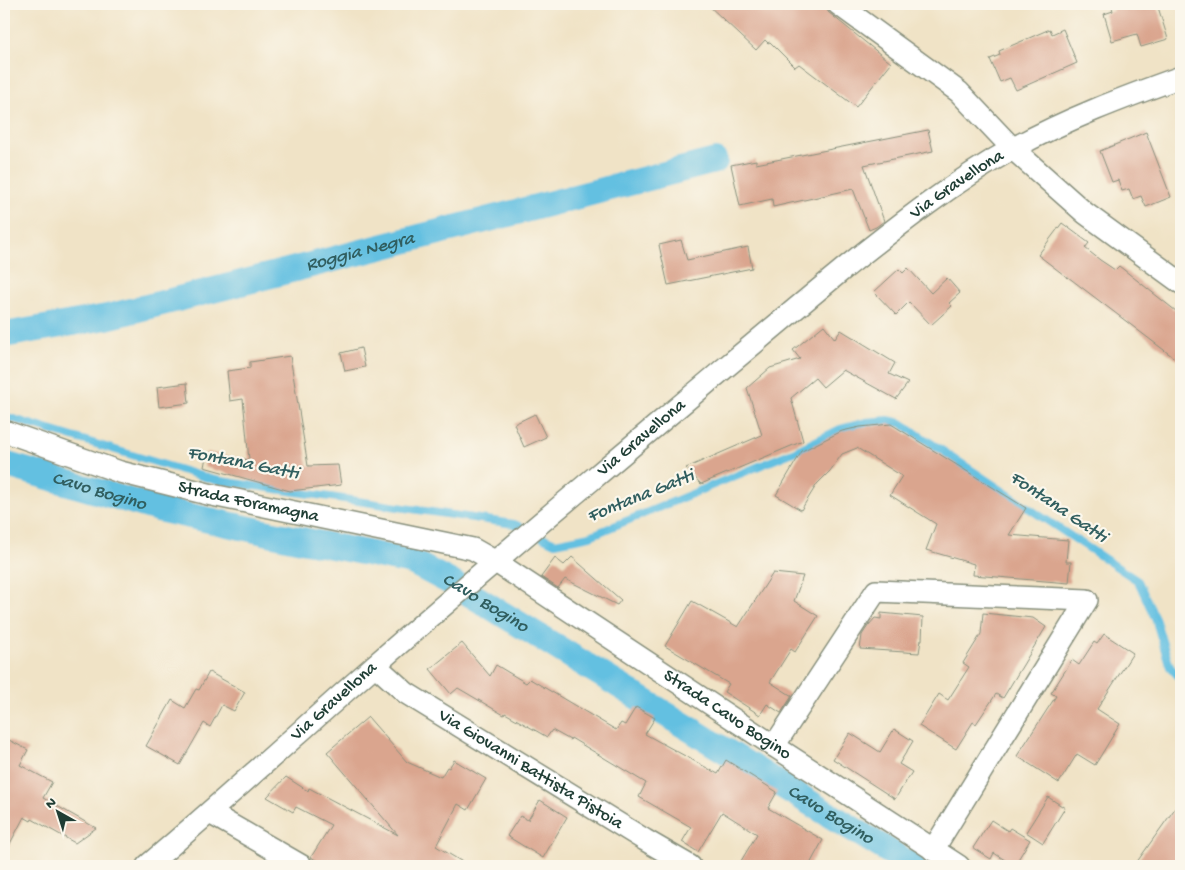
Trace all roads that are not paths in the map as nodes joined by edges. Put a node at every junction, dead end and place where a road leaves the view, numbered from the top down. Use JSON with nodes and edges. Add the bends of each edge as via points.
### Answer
{"nodes":[{"id":1,"x":838,"y":4,"type":"edge"},
{"id":2,"x":1181,"y":77,"type":"edge"},
{"id":3,"x":1013,"y":149,"type":"junction"},
{"id":4,"x":1181,"y":283,"type":"edge"},
{"id":5,"x":4,"y":431,"type":"edge"},
{"id":6,"x":496,"y":562,"type":"junction"},
{"id":7,"x":375,"y":666,"type":"junction"},
{"id":8,"x":774,"y":746,"type":"junction"},
{"id":9,"x":210,"y":812,"type":"junction"},
{"id":10,"x":933,"y":850,"type":"junction"},
{"id":11,"x":147,"y":866,"type":"edge"},
{"id":12,"x":302,"y":866,"type":"edge"},
{"id":13,"x":690,"y":866,"type":"edge"},
{"id":14,"x":959,"y":866,"type":"edge"}],
"edges":[{"from":1,"to":3,"type":"street","via":[[959,92]]},
{"from":2,"to":3,"type":"street","name":"Via Gravellona","via":[[1079,117]]},
{"from":3,"to":4,"type":"street","via":[[1085,213]]},
{"from":3,"to":6,"type":"street","name":"Via Gravellona","via":[[958,182],[881,239]]},
{"from":5,"to":6,"type":"street","name":"Strada Foramagna","via":[[120,472],[212,495],[473,550]]},
{"from":6,"to":7,"type":"street","name":"Via Gravellona"},
{"from":6,"to":8,"type":"street","name":"Strada Cavo Bogino"},
{"from":7,"to":9,"type":"street","name":"Via Gravellona"},
{"from":7,"to":13,"type":"street","name":"Via Giovanni Battista Pistoia","via":[[406,693]]},
{"from":8,"to":10,"type":"street","name":"Strada Cavo Bogino"},
{"from":8,"to":10,"type":"street","via":[[876,591],[1087,600]]},
{"from":9,"to":11,"type":"street","name":"Via Gravellona"},
{"from":9,"to":12,"type":"street"},
{"from":10,"to":14,"type":"street","name":"Strada Cavo Bogino"}]}
